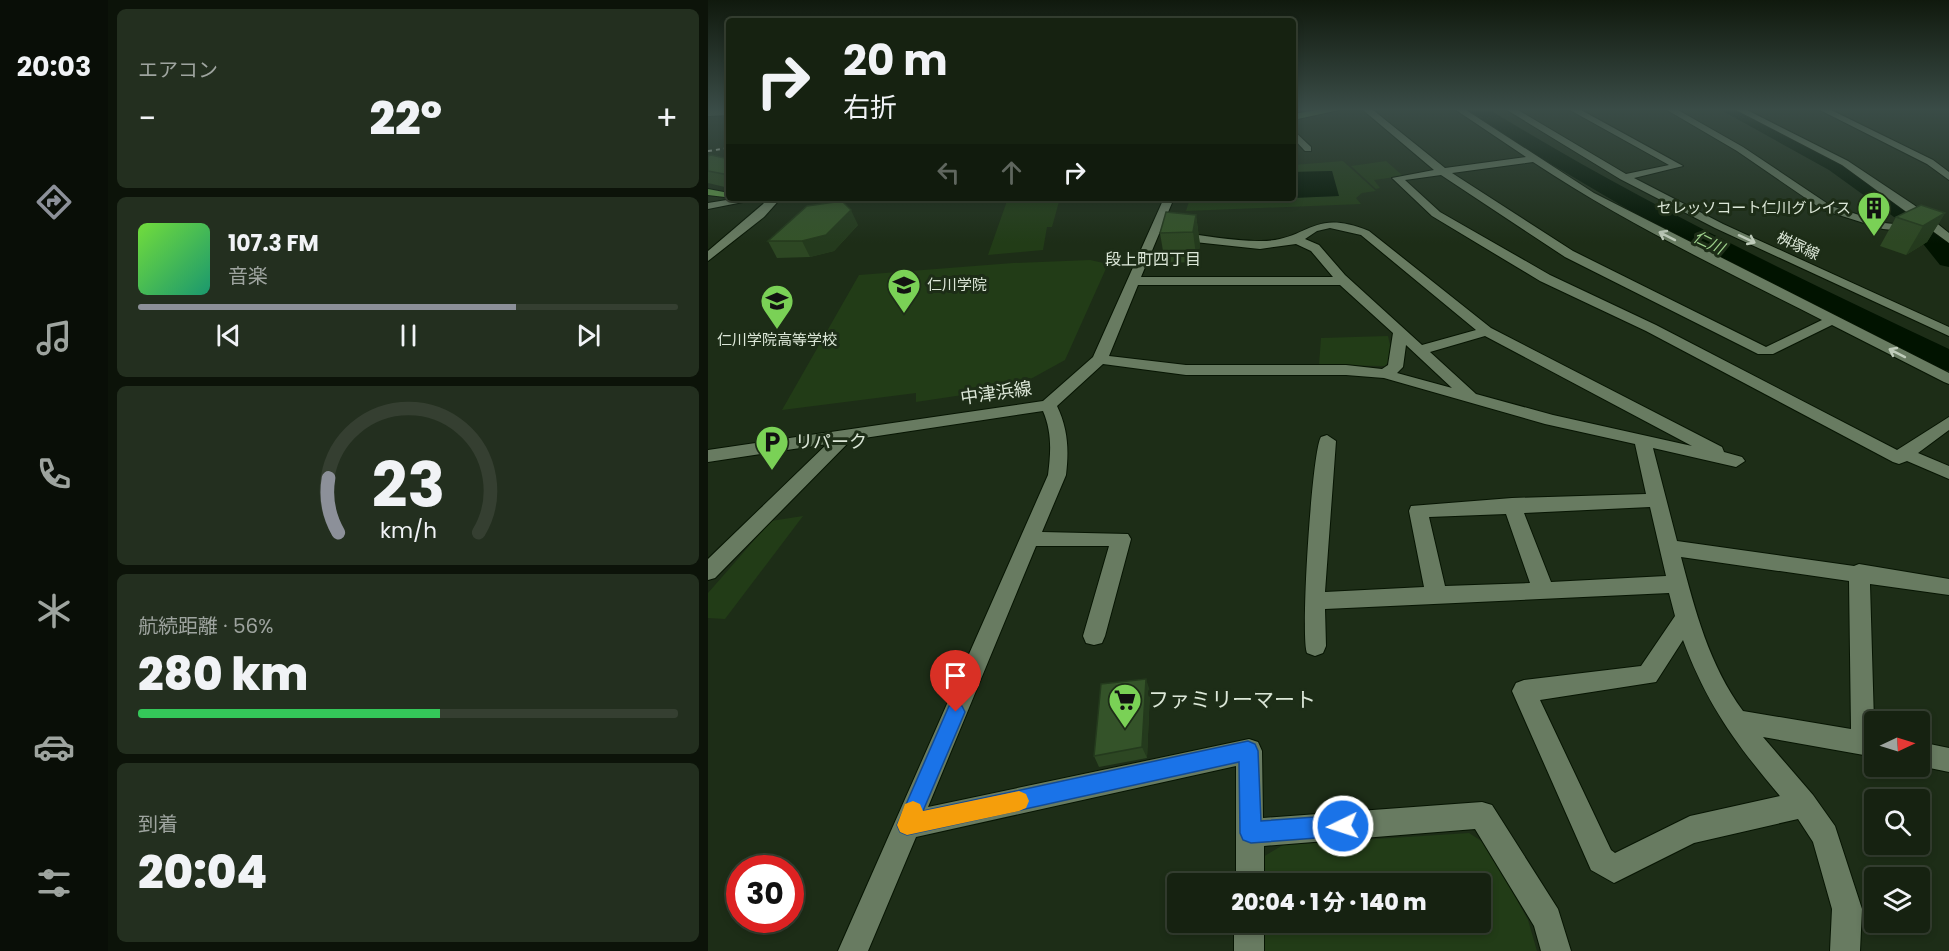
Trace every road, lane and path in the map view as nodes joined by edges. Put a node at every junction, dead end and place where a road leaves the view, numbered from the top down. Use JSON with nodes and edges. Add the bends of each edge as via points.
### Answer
{"nodes":[{"id":1,"x":1421,"y":154,"type":"edge"},
{"id":2,"x":1527,"y":154,"type":"edge"},
{"id":3,"x":1586,"y":154,"type":"edge"},
{"id":4,"x":1656,"y":154,"type":"edge"},
{"id":5,"x":1748,"y":154,"type":"edge"},
{"id":6,"x":1828,"y":154,"type":"edge"},
{"id":7,"x":1914,"y":154,"type":"edge"},
{"id":8,"x":1534,"y":159,"type":"junction"},
{"id":9,"x":1443,"y":172,"type":"junction"},
{"id":10,"x":1624,"y":177,"type":"junction"},
{"id":11,"x":1949,"y":177,"type":"edge"},
{"id":12,"x":708,"y":192,"type":"edge"},
{"id":13,"x":726,"y":195,"type":"edge"},
{"id":14,"x":736,"y":201,"type":"edge"},
{"id":15,"x":773,"y":201,"type":"edge"},
{"id":16,"x":1168,"y":201,"type":"edge"},
{"id":17,"x":708,"y":206,"type":"edge"},
{"id":18,"x":1916,"y":229,"type":"edge"},
{"id":19,"x":1154,"y":234,"type":"junction"},
{"id":20,"x":1945,"y":234,"type":"edge"},
{"id":21,"x":1297,"y":240,"type":"junction"},
{"id":22,"x":708,"y":257,"type":"edge"},
{"id":23,"x":1132,"y":281,"type":"junction"},
{"id":24,"x":1344,"y":281,"type":"junction"},
{"id":25,"x":1832,"y":320,"type":"junction"},
{"id":26,"x":1486,"y":331,"type":"junction"},
{"id":27,"x":1949,"y":332,"type":"edge"},
{"id":28,"x":1400,"y":333,"type":"junction"},
{"id":29,"x":1419,"y":350,"type":"junction"},
{"id":30,"x":1100,"y":359,"type":"junction"},
{"id":31,"x":1385,"y":374,"type":"junction"},
{"id":32,"x":1949,"y":379,"type":"edge"},
{"id":33,"x":1469,"y":395,"type":"junction"},
{"id":34,"x":1048,"y":405,"type":"junction"},
{"id":35,"x":1949,"y":422,"type":"edge"},
{"id":36,"x":846,"y":435,"type":"junction"},
{"id":37,"x":1327,"y":441,"type":"dead end"},
{"id":38,"x":1643,"y":442,"type":"junction"},
{"id":39,"x":1904,"y":453,"type":"junction"},
{"id":40,"x":708,"y":456,"type":"edge"},
{"id":41,"x":1949,"y":473,"type":"edge"},
{"id":42,"x":1656,"y":500,"type":"junction"},
{"id":43,"x":1512,"y":505,"type":"junction"},
{"id":44,"x":1030,"y":539,"type":"junction"},
{"id":45,"x":1667,"y":548,"type":"junction"},
{"id":46,"x":708,"y":572,"type":"edge"},
{"id":47,"x":1859,"y":572,"type":"junction"},
{"id":48,"x":1679,"y":584,"type":"junction"},
{"id":49,"x":1949,"y":587,"type":"edge"},
{"id":50,"x":1543,"y":589,"type":"junction"},
{"id":51,"x":1437,"y":595,"type":"junction"},
{"id":52,"x":1314,"y":601,"type":"junction"},
{"id":53,"x":1686,"y":617,"type":"junction"},
{"id":54,"x":1094,"y":636,"type":"dead end"},
{"id":55,"x":1315,"y":646,"type":"dead end"},
{"id":56,"x":1868,"y":711,"type":"edge"},
{"id":57,"x":1737,"y":721,"type":"junction"},
{"id":58,"x":1864,"y":742,"type":"edge"},
{"id":59,"x":1930,"y":756,"type":"edge"},
{"id":60,"x":1949,"y":760,"type":"edge"},
{"id":61,"x":1804,"y":804,"type":"junction"},
{"id":62,"x":907,"y":825,"type":"junction"},
{"id":63,"x":1251,"y":833,"type":"junction"},
{"id":64,"x":1250,"y":873,"type":"edge"},
{"id":65,"x":1249,"y":933,"type":"edge"},
{"id":66,"x":854,"y":951,"type":"edge"},
{"id":67,"x":1249,"y":951,"type":"edge"},
{"id":68,"x":1556,"y":951,"type":"edge"},
{"id":69,"x":1845,"y":951,"type":"edge"}],
"edges":[{"from":1,"to":9,"type":"street"},
{"from":2,"to":8,"type":"street"},
{"from":3,"to":10,"type":"street","name":"桝塚線"},
{"from":4,"to":10,"type":"street","via":[[1678,166]]},
{"from":5,"to":18,"type":"street","via":[[1827,208],[1883,226]]},
{"from":6,"to":20,"type":"street"},
{"from":7,"to":11,"type":"street"},
{"from":8,"to":9,"type":"street"},
{"from":25,"to":8,"type":"street","one_way":true,"via":[[1632,218]]},
{"from":9,"to":25,"type":"street","via":[[1569,254],[1762,351]]},
{"from":9,"to":39,"type":"street","via":[[1396,178],[1436,214],[1545,278],[1651,328],[1899,458]]},
{"from":10,"to":27,"type":"street","name":"桝塚線","one_way":true,"via":[[1719,226]]},
{"from":12,"to":13,"type":"main road"},
{"from":14,"to":17,"type":"street"},
{"from":15,"to":22,"type":"street"},
{"from":16,"to":19,"type":"street","name":"中津浜線"},
{"from":19,"to":21,"type":"street","via":[[1260,245]]},
{"from":19,"to":23,"type":"street","name":"中津浜線"},
{"from":21,"to":24,"type":"street","via":[[1315,248]]},
{"from":21,"to":26,"type":"street","via":[[1306,231],[1335,223],[1365,232]]},
{"from":23,"to":24,"type":"street"},
{"from":23,"to":30,"type":"street","name":"中津浜線"},
{"from":24,"to":28,"type":"street"},
{"from":32,"to":25,"type":"street","one_way":true},
{"from":26,"to":29,"type":"street"},
{"from":26,"to":38,"type":"street","via":[[1736,461]]},
{"from":28,"to":29,"type":"street"},
{"from":28,"to":31,"type":"street","via":[[1395,367]]},
{"from":29,"to":33,"type":"street"},
{"from":30,"to":31,"type":"street","via":[[1186,370],[1346,370]]},
{"from":30,"to":34,"type":"street","name":"中津浜線"},
{"from":31,"to":33,"type":"street"},
{"from":33,"to":38,"type":"street"},
{"from":34,"to":36,"type":"street","name":"中津浜線"},
{"from":34,"to":44,"type":"street","via":[[1059,424],[1062,445],[1057,475]]},
{"from":35,"to":39,"type":"street"},
{"from":36,"to":40,"type":"street","name":"中津浜線"},
{"from":36,"to":46,"type":"street"},
{"from":37,"to":52,"type":"street"},
{"from":38,"to":42,"type":"street"},
{"from":39,"to":41,"type":"street"},
{"from":42,"to":43,"type":"street"},
{"from":42,"to":45,"type":"street"},
{"from":43,"to":50,"type":"street"},
{"from":43,"to":51,"type":"street","via":[[1418,511]]},
{"from":44,"to":54,"type":"street","via":[[1121,539]]},
{"from":44,"to":62,"type":"street"},
{"from":45,"to":47,"type":"street"},
{"from":45,"to":48,"type":"street"},
{"from":47,"to":49,"type":"street"},
{"from":47,"to":56,"type":"street"},
{"from":48,"to":50,"type":"street"},
{"from":48,"to":53,"type":"street"},
{"from":50,"to":51,"type":"street"},
{"from":51,"to":52,"type":"street"},
{"from":52,"to":55,"type":"street"},
{"from":53,"to":57,"type":"street","via":[[1721,700]]},
{"from":53,"to":61,"type":"street","via":[[1648,675],[1524,691],[1601,860],[1614,868],[1690,830]]},
{"from":57,"to":58,"type":"street"},
{"from":57,"to":61,"type":"street"},
{"from":59,"to":60,"type":"street"},
{"from":61,"to":69,"type":"street","via":[[1825,836],[1847,909]]},
{"from":62,"to":63,"type":"street","via":[[1248,751]]},
{"from":62,"to":66,"type":"street"},
{"from":63,"to":64,"type":"street"},
{"from":63,"to":68,"type":"street","via":[[1482,815],[1547,920]]},
{"from":65,"to":67,"type":"street"}]}
